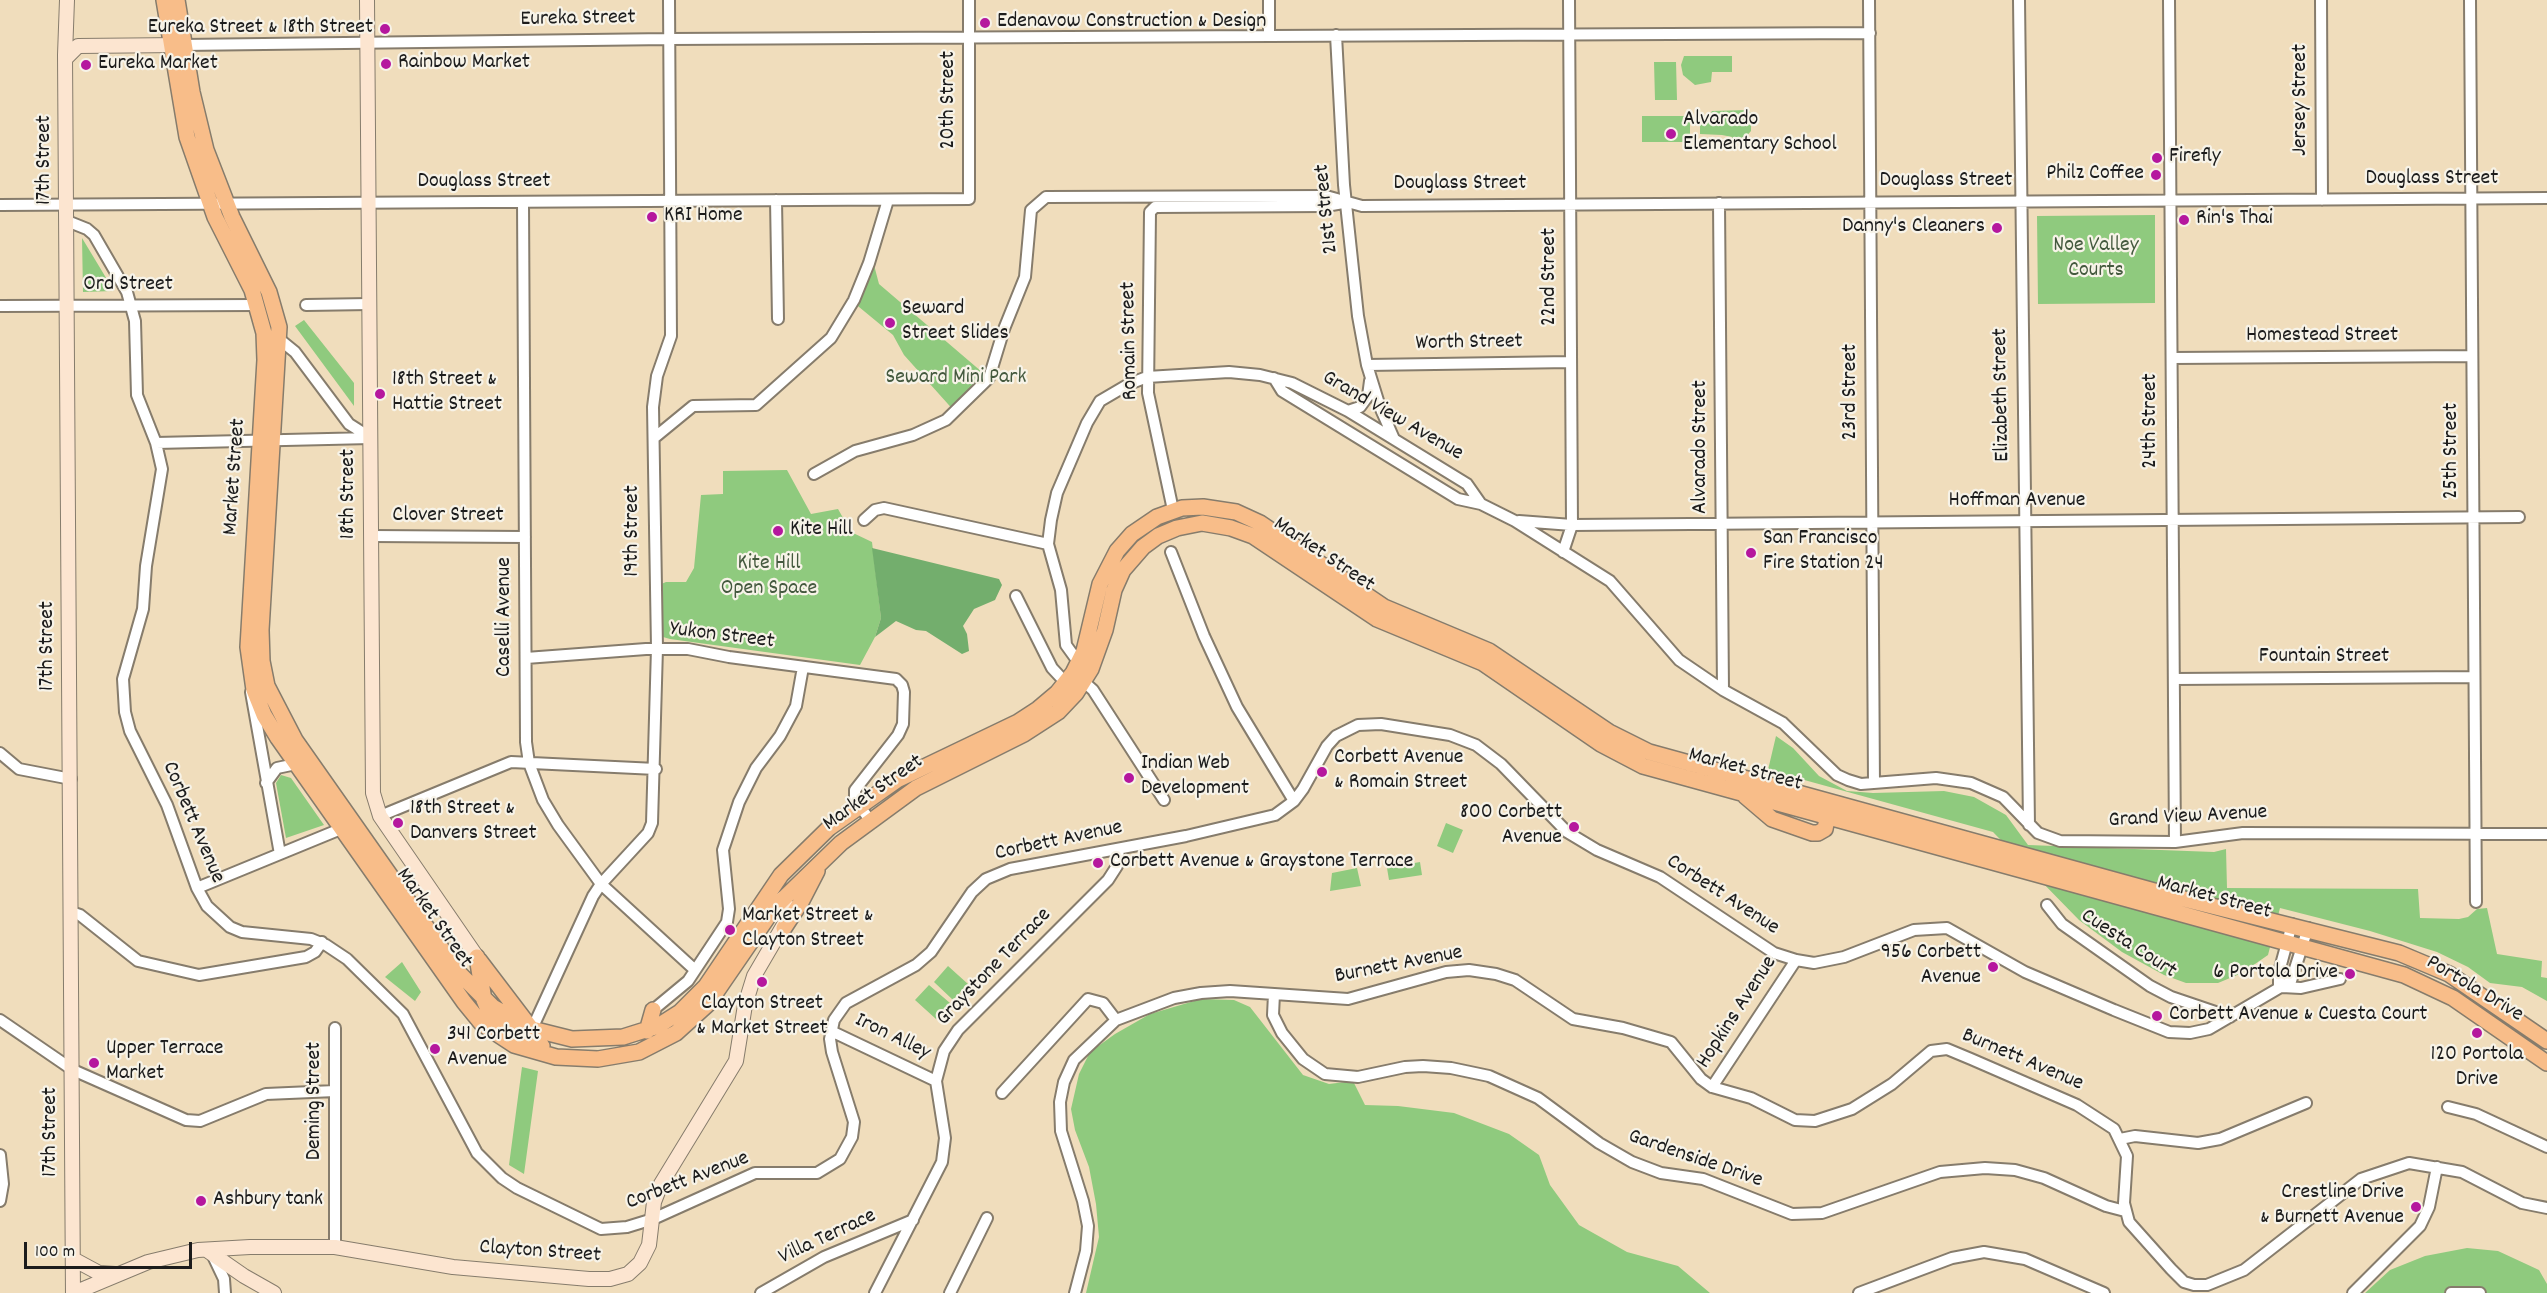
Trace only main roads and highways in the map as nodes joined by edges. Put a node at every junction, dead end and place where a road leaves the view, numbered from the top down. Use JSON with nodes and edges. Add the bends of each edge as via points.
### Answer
{"nodes":[{"id":1,"x":67,"y":0,"type":"edge"},
{"id":2,"x":164,"y":0,"type":"edge"},
{"id":3,"x":177,"y":0,"type":"edge"},
{"id":4,"x":367,"y":0,"type":"edge"},
{"id":5,"x":67,"y":36,"type":"junction"},
{"id":6,"x":177,"y":45,"type":"junction"},
{"id":7,"x":78,"y":46,"type":"junction"},
{"id":8,"x":67,"y":57,"type":"junction"},
{"id":9,"x":218,"y":204,"type":"junction"},
{"id":10,"x":267,"y":442,"type":"junction"},
{"id":11,"x":1824,"y":801,"type":"junction"},
{"id":12,"x":1829,"y":818,"type":"junction"},
{"id":13,"x":347,"y":826,"type":"junction"},
{"id":14,"x":829,"y":853,"type":"junction"},
{"id":15,"x":776,"y":894,"type":"junction"},
{"id":16,"x":2292,"y":924,"type":"joint"},
{"id":17,"x":784,"y":928,"type":"junction"},
{"id":18,"x":2287,"y":942,"type":"joint"},
{"id":19,"x":477,"y":957,"type":"junction"},
{"id":20,"x":484,"y":1000,"type":"junction"},
{"id":21,"x":653,"y":1010,"type":"road end"},
{"id":22,"x":532,"y":1029,"type":"junction"},
{"id":23,"x":647,"y":1031,"type":"junction"},
{"id":24,"x":2547,"y":1041,"type":"edge"},
{"id":25,"x":556,"y":1057,"type":"junction"},
{"id":26,"x":2547,"y":1063,"type":"edge"},
{"id":27,"x":208,"y":1251,"type":"junction"},
{"id":28,"x":73,"y":1258,"type":"junction"},
{"id":29,"x":118,"y":1274,"type":"junction"},
{"id":30,"x":73,"y":1293,"type":"edge"},
{"id":31,"x":274,"y":1293,"type":"edge"}],
"edges":[{"from":1,"to":5,"type":"main road","name":"17th Street"},
{"from":2,"to":6,"type":"main road","name":"Market Street"},
{"from":3,"to":6,"type":"main road","name":"Market Street"},
{"from":4,"to":19,"type":"main road","name":"18th Street","via":[[373,793],[380,816]]},
{"from":5,"to":7,"type":"main road"},
{"from":5,"to":8,"type":"main road","name":"17th Street"},
{"from":6,"to":7,"type":"main road","name":"Eureka Street"},
{"from":6,"to":9,"type":"main road","name":"Market Street"},
{"from":7,"to":8,"type":"main road"},
{"from":8,"to":28,"type":"main road","name":"17th Street"},
{"from":9,"to":10,"type":"main road","name":"Market Street","via":[[257,305],[265,353]]},
{"from":9,"to":10,"type":"main road","name":"Market Street","via":[[269,292],[277,315],[279,339]]},
{"from":10,"to":13,"type":"main road","name":"Market Street","via":[[261,630],[264,673],[271,697],[288,729]]},
{"from":10,"to":13,"type":"main road","name":"Market Street","via":[[248,636],[250,676],[264,715],[296,764]]},
{"from":11,"to":12,"type":"main road","via":[[1830,809]]},
{"from":11,"to":15,"type":"main road","name":"Market Street","via":[[1634,747],[1490,651],[1384,607],[1260,523],[1236,512],[1190,507],[1173,510],[1140,527],[1117,551],[1100,584],[1079,663],[1048,701],[1028,716],[908,775],[859,805],[816,839]]},
{"from":11,"to":16,"type":"main road","name":"Market Street"},
{"from":12,"to":14,"type":"main road","name":"Market Street","via":[[1821,832],[1803,831],[1772,819],[1743,794],[1628,759],[1489,667],[1377,619],[1263,542],[1221,525],[1202,524],[1158,536],[1123,570],[1101,643],[1084,682],[1068,703],[1047,721],[927,782]]},
{"from":12,"to":18,"type":"main road","name":"Market Street"},
{"from":13,"to":20,"type":"main road","name":"Market Street","via":[[458,972]]},
{"from":13,"to":25,"type":"main road","name":"Market Street","via":[[472,1014],[502,1039]]},
{"from":14,"to":15,"type":"main road","name":"Market Street"},
{"from":14,"to":17,"type":"main road"},
{"from":15,"to":17,"type":"main road","via":[[789,911]]},
{"from":15,"to":23,"type":"main road","name":"Market Street","via":[[698,996],[669,1020]]},
{"from":15,"to":25,"type":"main road","name":"Market Street","via":[[765,918],[708,1004],[676,1033],[652,1047],[626,1055],[598,1059]]},
{"from":16,"to":24,"type":"main road","name":"Portola Drive","via":[[2399,953],[2436,968]]},
{"from":17,"to":27,"type":"main road","name":"Clayton Street","via":[[763,957],[748,992],[733,1069],[661,1184],[649,1245],[640,1263],[628,1274],[610,1279],[470,1269],[335,1246]]},
{"from":18,"to":26,"type":"main road","name":"Portola Drive","via":[[2428,985]]},
{"from":19,"to":20,"type":"main road"},
{"from":19,"to":22,"type":"main road"},
{"from":20,"to":22,"type":"main road","name":"Market Street"},
{"from":20,"to":25,"type":"main road","via":[[498,1023]]},
{"from":21,"to":23,"type":"main road"},
{"from":22,"to":23,"type":"main road","name":"Market Street","via":[[585,1040]]},
{"from":27,"to":29,"type":"main road","name":"Clayton Street","via":[[159,1259]]},
{"from":27,"to":31,"type":"main road"},
{"from":28,"to":29,"type":"main road","via":[[99,1273]]},
{"from":28,"to":30,"type":"main road","name":"17th Street"},
{"from":29,"to":30,"type":"main road","name":"Clayton Street"}]}
